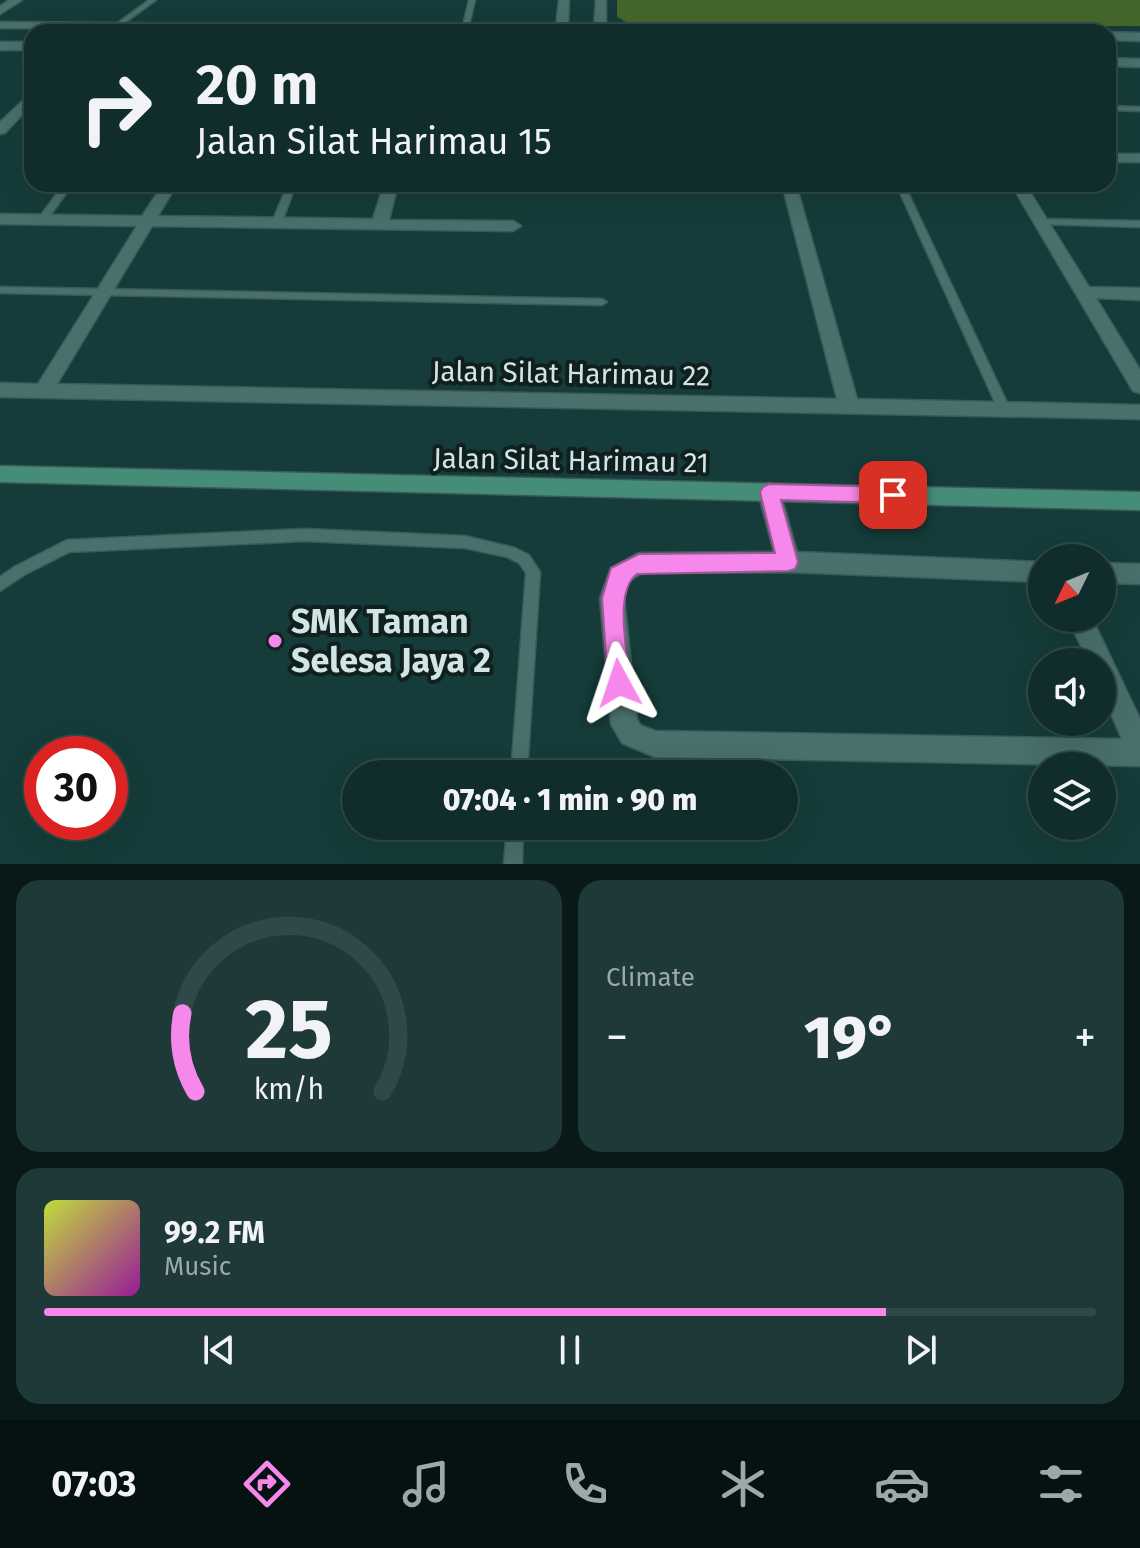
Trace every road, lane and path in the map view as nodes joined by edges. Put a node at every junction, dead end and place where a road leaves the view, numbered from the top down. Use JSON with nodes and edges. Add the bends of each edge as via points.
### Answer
{"nodes":[{"id":1,"x":17,"y":0,"type":"edge"},
{"id":2,"x":153,"y":0,"type":"edge"},
{"id":3,"x":472,"y":0,"type":"edge"},
{"id":4,"x":564,"y":0,"type":"edge"},
{"id":5,"x":601,"y":0,"type":"edge"},
{"id":6,"x":0,"y":11,"type":"edge"},
{"id":7,"x":120,"y":24,"type":"edge"},
{"id":8,"x":466,"y":24,"type":"edge"},
{"id":9,"x":562,"y":24,"type":"edge"},
{"id":10,"x":600,"y":24,"type":"edge"},
{"id":11,"x":0,"y":25,"type":"edge"},
{"id":12,"x":24,"y":25,"type":"edge"},
{"id":13,"x":1116,"y":36,"type":"edge"},
{"id":14,"x":1140,"y":37,"type":"edge"},
{"id":15,"x":0,"y":46,"type":"edge"},
{"id":16,"x":24,"y":46,"type":"edge"},
{"id":17,"x":1116,"y":62,"type":"edge"},
{"id":18,"x":1140,"y":63,"type":"edge"},
{"id":19,"x":24,"y":104,"type":"edge"},
{"id":20,"x":1116,"y":108,"type":"edge"},
{"id":21,"x":1140,"y":109,"type":"edge"},
{"id":22,"x":0,"y":130,"type":"edge"},
{"id":23,"x":1116,"y":158,"type":"edge"},
{"id":24,"x":1140,"y":158,"type":"edge"},
{"id":25,"x":63,"y":192,"type":"edge"},
{"id":26,"x":165,"y":192,"type":"edge"},
{"id":27,"x":289,"y":192,"type":"edge"},
{"id":28,"x":389,"y":192,"type":"edge"},
{"id":29,"x":791,"y":192,"type":"edge"},
{"id":30,"x":904,"y":192,"type":"edge"},
{"id":31,"x":1023,"y":192,"type":"edge"},
{"id":32,"x":0,"y":219,"type":"edge"},
{"id":33,"x":43,"y":219,"type":"junction"},
{"id":34,"x":147,"y":221,"type":"junction"},
{"id":35,"x":277,"y":222,"type":"junction"},
{"id":36,"x":1041,"y":222,"type":"junction"},
{"id":37,"x":380,"y":224,"type":"junction"},
{"id":38,"x":1140,"y":224,"type":"edge"},
{"id":39,"x":513,"y":226,"type":"dead end"},
{"id":40,"x":0,"y":290,"type":"edge"},
{"id":41,"x":104,"y":291,"type":"junction"},
{"id":42,"x":1083,"y":292,"type":"junction"},
{"id":43,"x":1140,"y":294,"type":"edge"},
{"id":44,"x":602,"y":302,"type":"dead end"},
{"id":45,"x":1140,"y":386,"type":"edge"},
{"id":46,"x":0,"y":390,"type":"edge"},
{"id":47,"x":44,"y":390,"type":"junction"},
{"id":48,"x":849,"y":406,"type":"junction"},
{"id":49,"x":1004,"y":409,"type":"junction"},
{"id":50,"x":1140,"y":412,"type":"edge"},
{"id":51,"x":0,"y":474,"type":"edge"},
{"id":52,"x":769,"y":492,"type":"junction"},
{"id":53,"x":1140,"y":501,"type":"edge"},
{"id":54,"x":788,"y":562,"type":"junction"},
{"id":55,"x":1028,"y":571,"type":"edge"},
{"id":56,"x":1116,"y":573,"type":"edge"},
{"id":57,"x":1140,"y":574,"type":"edge"},
{"id":58,"x":0,"y":585,"type":"edge"},
{"id":59,"x":1116,"y":697,"type":"edge"},
{"id":60,"x":1140,"y":751,"type":"edge"},
{"id":61,"x":520,"y":760,"type":"edge"},
{"id":62,"x":514,"y":840,"type":"edge"},
{"id":63,"x":513,"y":864,"type":"edge"}],
"edges":[{"from":1,"to":6,"type":"street"},
{"from":2,"to":7,"type":"lane"},
{"from":3,"to":8,"type":"lane"},
{"from":4,"to":9,"type":"street"},
{"from":5,"to":10,"type":"street"},
{"from":11,"to":12,"type":"street"},
{"from":13,"to":14,"type":"street"},
{"from":15,"to":16,"type":"street"},
{"from":17,"to":18,"type":"street"},
{"from":19,"to":22,"type":"street"},
{"from":20,"to":21,"type":"lane"},
{"from":23,"to":24,"type":"street"},
{"from":25,"to":33,"type":"lane"},
{"from":26,"to":34,"type":"street"},
{"from":27,"to":35,"type":"lane"},
{"from":28,"to":37,"type":"street"},
{"from":29,"to":48,"type":"street"},
{"from":30,"to":49,"type":"lane"},
{"from":31,"to":36,"type":"street"},
{"from":32,"to":33,"type":"street"},
{"from":33,"to":34,"type":"street"},
{"from":34,"to":35,"type":"street"},
{"from":34,"to":41,"type":"street"},
{"from":35,"to":37,"type":"street"},
{"from":36,"to":38,"type":"lane"},
{"from":36,"to":42,"type":"street"},
{"from":37,"to":39,"type":"street"},
{"from":40,"to":41,"type":"lane"},
{"from":41,"to":44,"type":"lane"},
{"from":41,"to":47,"type":"street"},
{"from":42,"to":43,"type":"street"},
{"from":42,"to":45,"type":"street"},
{"from":46,"to":47,"type":"street","name":"Jalan Silat Harimau 22"},
{"from":47,"to":48,"type":"street","name":"Jalan Silat Harimau 22"},
{"from":48,"to":49,"type":"street","name":"Jalan Silat Harimau 22"},
{"from":49,"to":50,"type":"street","name":"Jalan Silat Harimau 22"},
{"from":51,"to":52,"type":"street","name":"Jalan Silat Harimau 21"},
{"from":52,"to":53,"type":"street","name":"Jalan Silat Harimau 21"},
{"from":52,"to":54,"type":"street"},
{"from":54,"to":55,"type":"street"},
{"from":54,"to":60,"type":"street","via":[[639,563],[619,575],[612,598],[621,712],[631,734],[670,745]]},
{"from":56,"to":57,"type":"street"},
{"from":58,"to":61,"type":"lane","via":[[67,546],[305,535],[465,542],[510,552],[533,572]]},
{"from":59,"to":60,"type":"street"},
{"from":62,"to":63,"type":"lane"}]}
